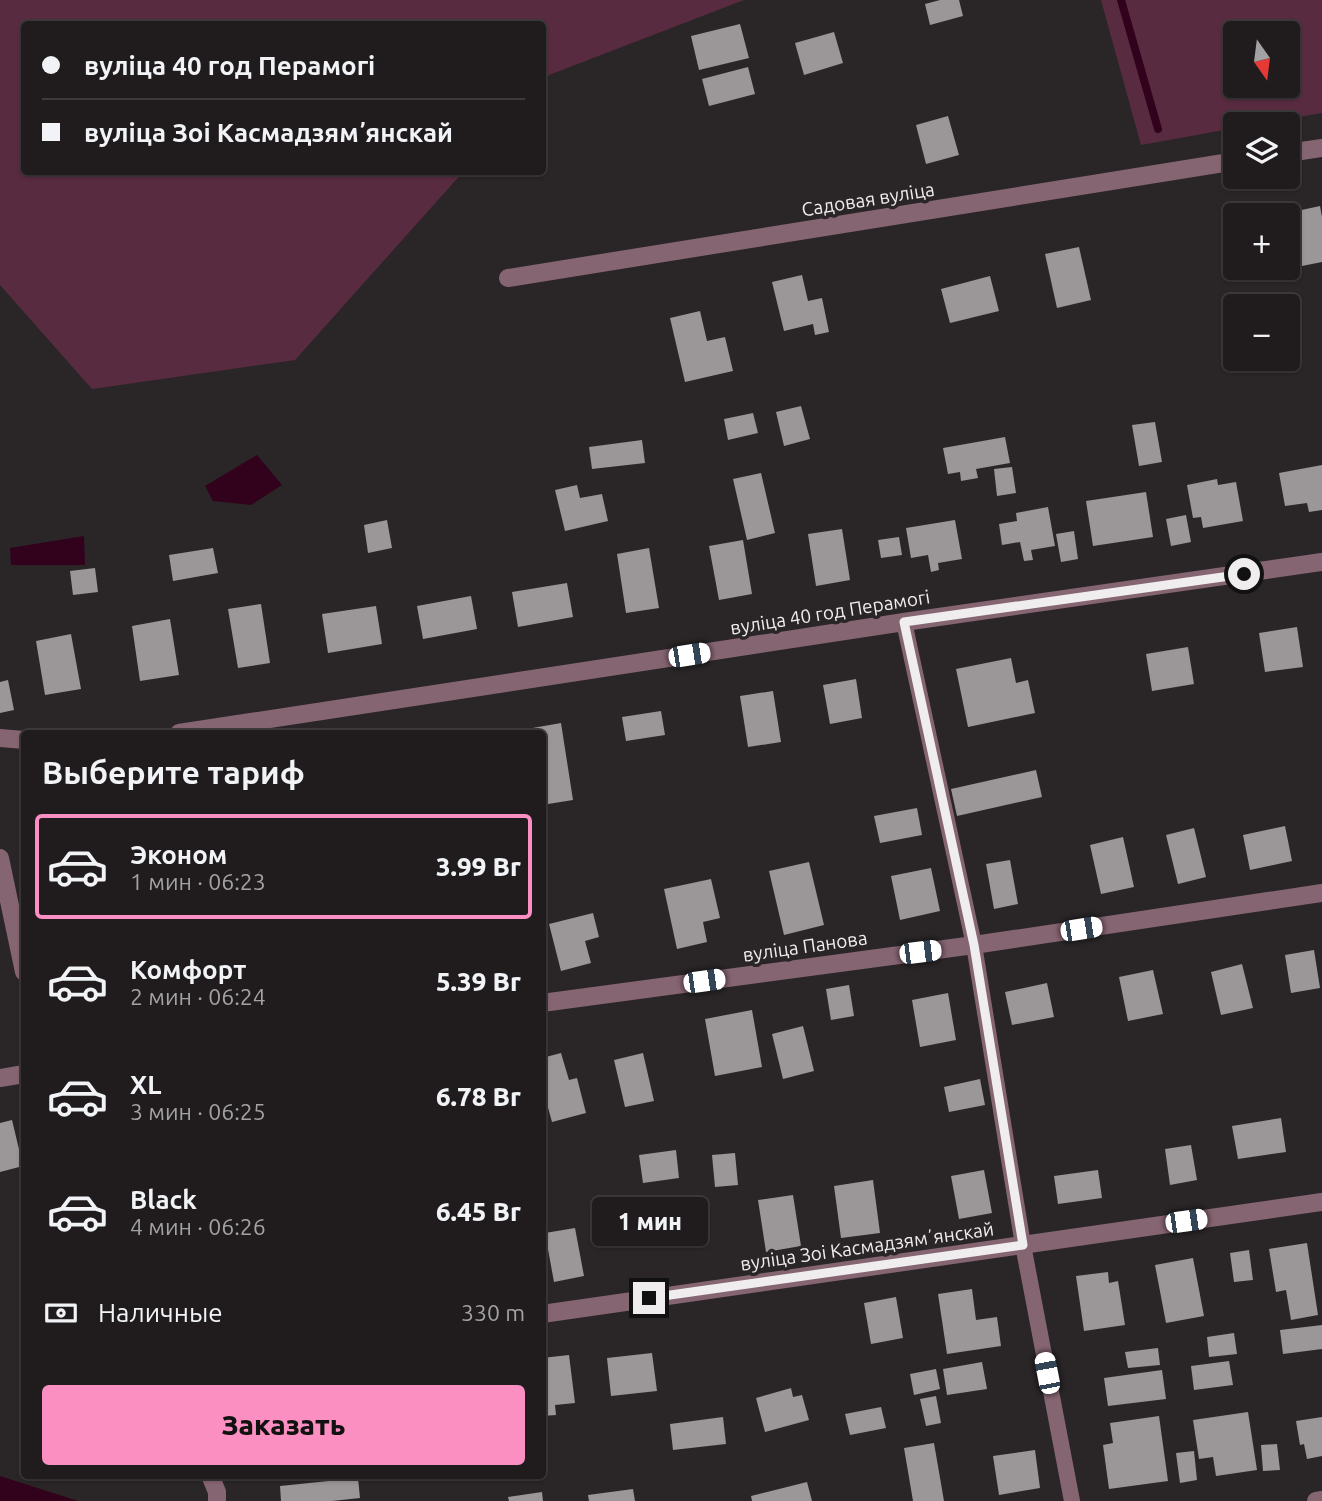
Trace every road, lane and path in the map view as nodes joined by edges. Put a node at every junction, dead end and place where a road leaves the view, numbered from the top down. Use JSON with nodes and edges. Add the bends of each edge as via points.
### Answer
{"nodes":[{"id":1,"x":1322,"y":148,"type":"edge"},
{"id":2,"x":1300,"y":151,"type":"edge"},
{"id":3,"x":1223,"y":164,"type":"edge"},
{"id":4,"x":508,"y":278,"type":"dead end"},
{"id":5,"x":1322,"y":562,"type":"edge"},
{"id":6,"x":904,"y":622,"type":"junction"},
{"id":7,"x":198,"y":730,"type":"edge"},
{"id":8,"x":0,"y":738,"type":"edge"},
{"id":9,"x":21,"y":740,"type":"edge"},
{"id":10,"x":0,"y":858,"type":"edge"},
{"id":11,"x":1322,"y":893,"type":"edge"},
{"id":12,"x":974,"y":945,"type":"junction"},
{"id":13,"x":21,"y":958,"type":"edge"},
{"id":14,"x":546,"y":1002,"type":"edge"},
{"id":15,"x":21,"y":1074,"type":"edge"},
{"id":16,"x":0,"y":1078,"type":"edge"},
{"id":17,"x":1322,"y":1202,"type":"edge"},
{"id":18,"x":1023,"y":1245,"type":"junction"},
{"id":19,"x":546,"y":1313,"type":"edge"},
{"id":20,"x":212,"y":1479,"type":"edge"},
{"id":21,"x":1322,"y":1500,"type":"edge"},
{"id":22,"x":217,"y":1501,"type":"edge"},
{"id":23,"x":1072,"y":1501,"type":"edge"},
{"id":24,"x":1316,"y":1501,"type":"edge"}],
"edges":[{"from":1,"to":2,"type":"street"},
{"from":3,"to":4,"type":"street","name":"Садовая вуліца"},
{"from":5,"to":6,"type":"street","name":"вуліца 40 год Перамогі"},
{"from":6,"to":7,"type":"street","name":"вуліца 40 год Перамогі"},
{"from":6,"to":12,"type":"lane"},
{"from":8,"to":9,"type":"street"},
{"from":10,"to":13,"type":"street"},
{"from":11,"to":12,"type":"street","name":"вуліца Панова"},
{"from":12,"to":14,"type":"street","name":"вуліца Панова"},
{"from":12,"to":18,"type":"lane"},
{"from":15,"to":16,"type":"street"},
{"from":17,"to":18,"type":"street","name":"вуліца Зоі Касмадзямʼянскай"},
{"from":18,"to":19,"type":"street","name":"вуліца Зоі Касмадзямʼянскай"},
{"from":18,"to":23,"type":"lane"},
{"from":20,"to":22,"type":"street"},
{"from":21,"to":24,"type":"street"}]}
